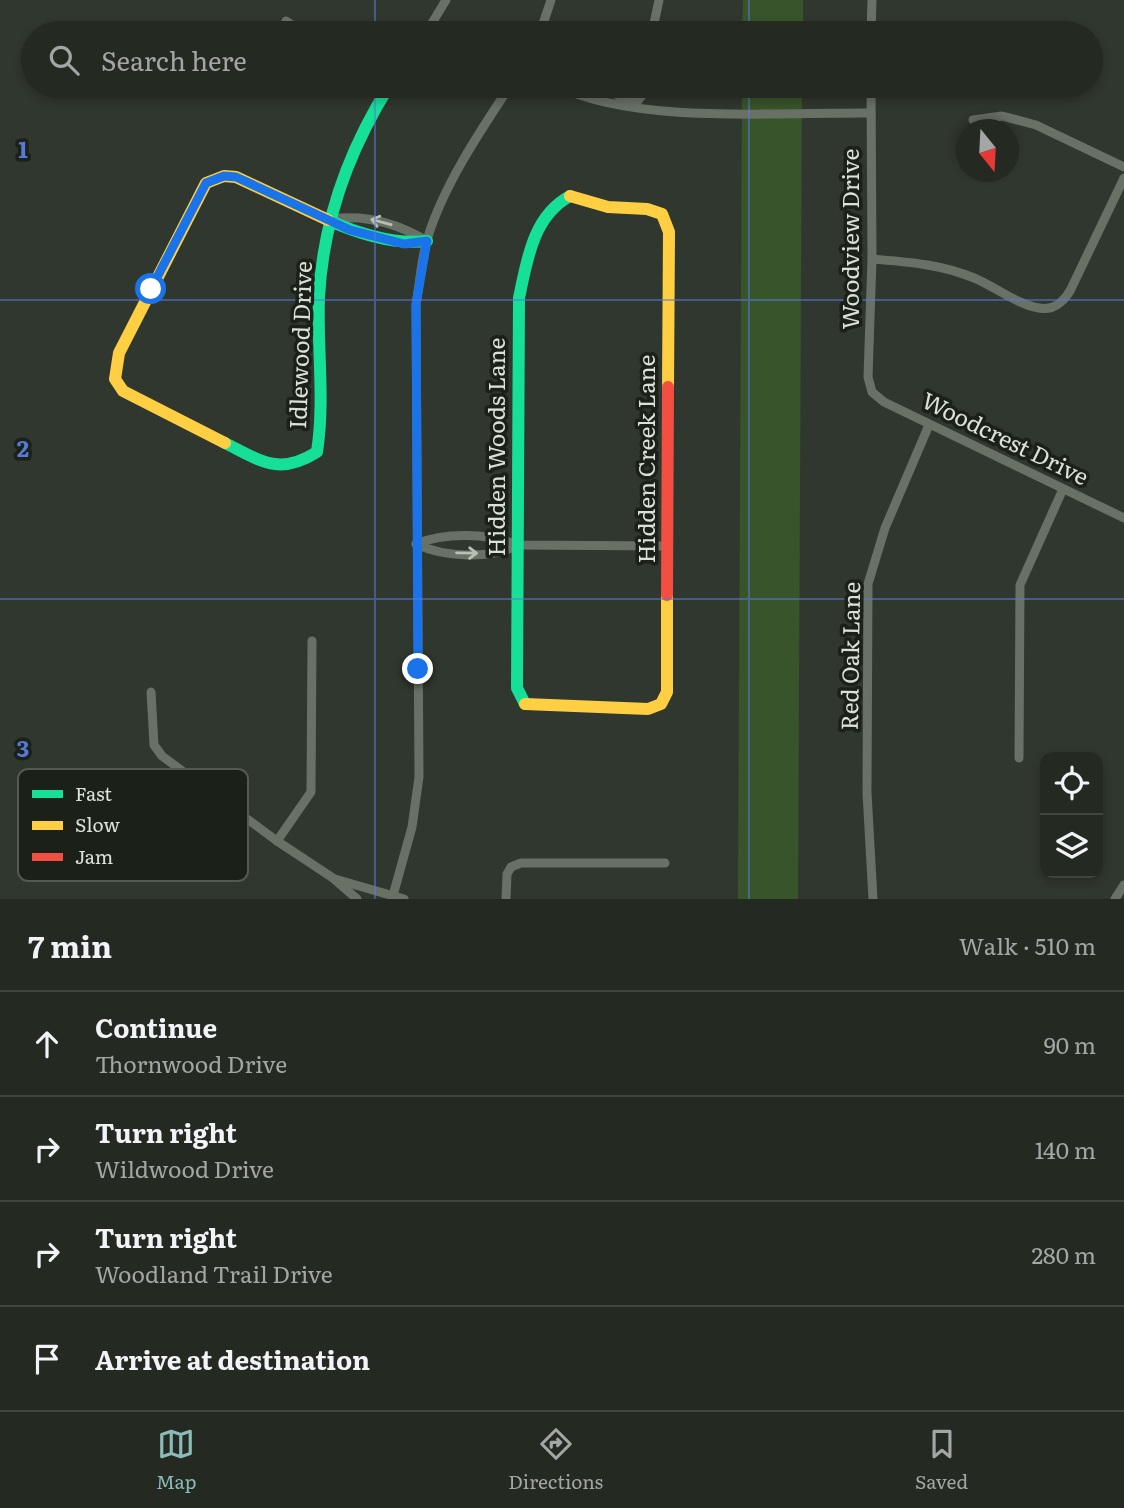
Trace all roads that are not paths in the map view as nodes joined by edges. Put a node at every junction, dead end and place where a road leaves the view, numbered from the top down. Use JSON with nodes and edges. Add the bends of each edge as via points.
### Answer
{"nodes":[{"id":1,"x":446,"y":0,"type":"edge"},
{"id":2,"x":551,"y":0,"type":"edge"},
{"id":3,"x":659,"y":0,"type":"edge"},
{"id":4,"x":872,"y":0,"type":"edge"},
{"id":5,"x":433,"y":21,"type":"edge"},
{"id":6,"x":544,"y":21,"type":"edge"},
{"id":7,"x":655,"y":21,"type":"edge"},
{"id":8,"x":871,"y":21,"type":"edge"},
{"id":9,"x":379,"y":98,"type":"edge"},
{"id":10,"x":502,"y":98,"type":"edge"},
{"id":11,"x":588,"y":98,"type":"edge"},
{"id":12,"x":621,"y":98,"type":"edge"},
{"id":13,"x":634,"y":98,"type":"edge"},
{"id":14,"x":640,"y":98,"type":"edge"},
{"id":15,"x":871,"y":98,"type":"edge"},
{"id":16,"x":634,"y":106,"type":"junction"},
{"id":17,"x":870,"y":113,"type":"junction"},
{"id":18,"x":981,"y":119,"type":"edge"},
{"id":19,"x":1013,"y":119,"type":"edge"},
{"id":20,"x":1019,"y":120,"type":"edge"},
{"id":21,"x":1124,"y":167,"type":"edge"},
{"id":22,"x":1124,"y":178,"type":"edge"},
{"id":23,"x":559,"y":200,"type":"joint"},
{"id":24,"x":331,"y":219,"type":"junction"},
{"id":25,"x":427,"y":241,"type":"junction"},
{"id":26,"x":872,"y":259,"type":"junction"},
{"id":27,"x":872,"y":391,"type":"joint"},
{"id":28,"x":929,"y":425,"type":"junction"},
{"id":29,"x":1063,"y":489,"type":"junction"},
{"id":30,"x":1124,"y":518,"type":"edge"},
{"id":31,"x":416,"y":544,"type":"junction"},
{"id":32,"x":517,"y":545,"type":"junction"},
{"id":33,"x":668,"y":546,"type":"junction"},
{"id":34,"x":312,"y":641,"type":"dead end"},
{"id":35,"x":151,"y":692,"type":"dead end"},
{"id":36,"x":661,"y":704,"type":"joint"},
{"id":37,"x":1019,"y":758,"type":"dead end"},
{"id":38,"x":179,"y":769,"type":"edge"},
{"id":39,"x":248,"y":820,"type":"edge"},
{"id":40,"x":276,"y":841,"type":"junction"},
{"id":41,"x":666,"y":863,"type":"dead end"},
{"id":42,"x":333,"y":878,"type":"junction"},
{"id":43,"x":1124,"y":885,"type":"edge"},
{"id":44,"x":392,"y":897,"type":"edge"},
{"id":45,"x":357,"y":899,"type":"edge"},
{"id":46,"x":404,"y":899,"type":"edge"},
{"id":47,"x":506,"y":899,"type":"edge"},
{"id":48,"x":873,"y":899,"type":"edge"},
{"id":49,"x":1115,"y":899,"type":"edge"}],
"edges":[{"from":1,"to":5,"type":"street"},
{"from":2,"to":6,"type":"street"},
{"from":3,"to":7,"type":"street"},
{"from":4,"to":8,"type":"street"},
{"from":9,"to":24,"type":"street","name":"Idlewood Drive","via":[[365,121]]},
{"from":10,"to":25,"type":"street","via":[[469,151]]},
{"from":11,"to":16,"type":"street"},
{"from":12,"to":16,"type":"street"},
{"from":13,"to":16,"type":"street"},
{"from":14,"to":16,"type":"street"},
{"from":15,"to":17,"type":"street","name":"Woodview Drive"},
{"from":16,"to":17,"type":"street","via":[[685,112]]},
{"from":17,"to":26,"type":"street","name":"Woodview Drive"},
{"from":18,"to":19,"type":"street"},
{"from":20,"to":21,"type":"street"},
{"from":22,"to":26,"type":"street","via":[[1070,291],[1063,302],[1051,307],[1038,308],[943,268]]},
{"from":23,"to":32,"type":"street","name":"Hidden Woods Lane","via":[[528,255],[519,298]]},
{"from":23,"to":33,"type":"street","name":"Hidden Creek Lane","via":[[570,197],[608,207],[647,209],[662,214],[669,232]]},
{"from":24,"to":24,"type":"street","name":"Idlewood Drive","via":[[319,295],[317,452],[298,464],[267,463],[122,391],[115,379],[119,353],[206,183],[236,177],[277,199]]},
{"from":24,"to":25,"type":"street","via":[[350,230],[404,244]]},
{"from":25,"to":31,"type":"street","via":[[416,304]]},
{"from":26,"to":27,"type":"street","name":"Woodview Drive"},
{"from":27,"to":28,"type":"street","name":"Woodcrest Drive"},
{"from":28,"to":29,"type":"street","name":"Woodcrest Drive"},
{"from":28,"to":48,"type":"street","name":"Red Oak Lane","via":[[885,528],[869,584],[867,793]]},
{"from":29,"to":30,"type":"street","name":"Woodcrest Drive"},
{"from":29,"to":37,"type":"street","via":[[1020,585]]},
{"from":31,"to":32,"type":"street","via":[[433,537],[501,538]]},
{"from":31,"to":32,"type":"street","one_way":true,"via":[[433,552],[492,553],[504,553]]},
{"from":31,"to":44,"type":"street","via":[[417,800]]},
{"from":32,"to":33,"type":"street"},
{"from":32,"to":36,"type":"street","name":"Hidden Woods Lane","via":[[517,688],[523,703],[538,709],[648,709]]},
{"from":33,"to":36,"type":"street","name":"Hidden Creek Lane","via":[[667,692]]},
{"from":34,"to":40,"type":"street","via":[[311,792]]},
{"from":35,"to":38,"type":"street","via":[[154,745]]},
{"from":39,"to":40,"type":"street"},
{"from":40,"to":42,"type":"street"},
{"from":41,"to":47,"type":"street","via":[[529,861],[511,867]]},
{"from":42,"to":44,"type":"street"},
{"from":42,"to":45,"type":"street"},
{"from":43,"to":49,"type":"street"},
{"from":44,"to":46,"type":"street"}]}
